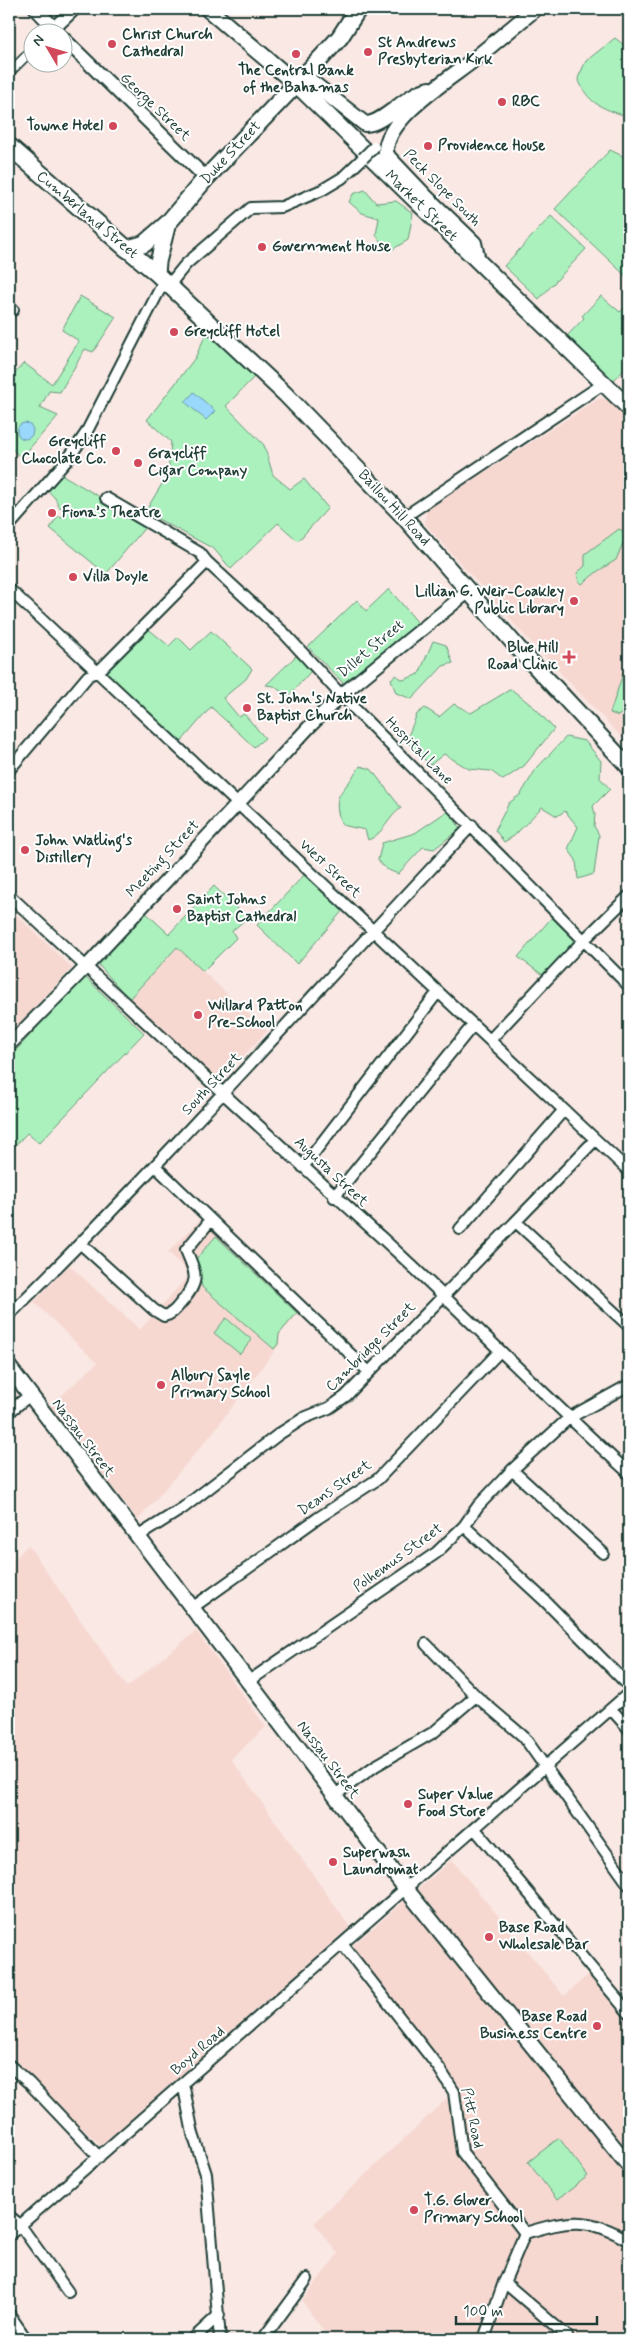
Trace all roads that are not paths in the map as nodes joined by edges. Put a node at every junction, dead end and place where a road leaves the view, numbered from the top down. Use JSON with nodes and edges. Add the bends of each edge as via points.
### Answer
{"nodes":[{"id":1,"x":36,"y":9,"type":"edge"},
{"id":2,"x":74,"y":9,"type":"edge"},
{"id":3,"x":358,"y":9,"type":"edge"},
{"id":4,"x":535,"y":9,"type":"edge"},
{"id":5,"x":211,"y":10,"type":"edge"},
{"id":6,"x":47,"y":22,"type":"edge"},
{"id":7,"x":64,"y":22,"type":"edge"},
{"id":8,"x":72,"y":48,"type":"edge"},
{"id":9,"x":22,"y":60,"type":"edge"},
{"id":10,"x":9,"y":73,"type":"edge"},
{"id":11,"x":300,"y":80,"type":"junction"},
{"id":12,"x":432,"y":88,"type":"junction"},
{"id":13,"x":393,"y":130,"type":"junction"},
{"id":14,"x":9,"y":146,"type":"edge"},
{"id":15,"x":206,"y":178,"type":"junction"},
{"id":16,"x":168,"y":223,"type":"junction"},
{"id":17,"x":127,"y":249,"type":"junction"},
{"id":18,"x":478,"y":261,"type":"junction"},
{"id":19,"x":144,"y":264,"type":"joint"},
{"id":20,"x":163,"y":280,"type":"junction"},
{"id":21,"x":603,"y":384,"type":"junction"},
{"id":22,"x":629,"y":408,"type":"edge"},
{"id":23,"x":106,"y":498,"type":"dead end"},
{"id":24,"x":404,"y":517,"type":"junction"},
{"id":25,"x":9,"y":526,"type":"edge"},
{"id":26,"x":207,"y":562,"type":"junction"},
{"id":27,"x":9,"y":589,"type":"edge"},
{"id":28,"x":469,"y":591,"type":"junction"},
{"id":29,"x":96,"y":672,"type":"junction"},
{"id":30,"x":341,"y":695,"type":"junction"},
{"id":31,"x":629,"y":767,"type":"edge"},
{"id":32,"x":9,"y":770,"type":"edge"},
{"id":33,"x":238,"y":803,"type":"junction"},
{"id":34,"x":472,"y":825,"type":"junction"},
{"id":35,"x":9,"y":895,"type":"edge"},
{"id":36,"x":629,"y":896,"type":"edge"},
{"id":37,"x":373,"y":930,"type":"junction"},
{"id":38,"x":584,"y":940,"type":"junction"},
{"id":39,"x":86,"y":967,"type":"junction"},
{"id":40,"x":629,"y":986,"type":"edge"},
{"id":41,"x":438,"y":992,"type":"junction"},
{"id":42,"x":473,"y":1025,"type":"junction"},
{"id":43,"x":490,"y":1040,"type":"junction"},
{"id":44,"x":9,"y":1045,"type":"edge"},
{"id":45,"x":225,"y":1093,"type":"junction"},
{"id":46,"x":563,"y":1111,"type":"junction"},
{"id":47,"x":595,"y":1140,"type":"junction"},
{"id":48,"x":155,"y":1166,"type":"junction"},
{"id":49,"x":303,"y":1166,"type":"junction"},
{"id":50,"x":629,"y":1171,"type":"edge"},
{"id":51,"x":334,"y":1197,"type":"junction"},
{"id":52,"x":210,"y":1222,"type":"junction"},
{"id":53,"x":516,"y":1222,"type":"junction"},
{"id":54,"x":460,"y":1229,"type":"dead end"},
{"id":55,"x":81,"y":1244,"type":"junction"},
{"id":56,"x":442,"y":1297,"type":"junction"},
{"id":57,"x":9,"y":1315,"type":"edge"},
{"id":58,"x":629,"y":1326,"type":"edge"},
{"id":59,"x":499,"y":1352,"type":"junction"},
{"id":60,"x":9,"y":1367,"type":"edge"},
{"id":61,"x":369,"y":1372,"type":"junction"},
{"id":62,"x":629,"y":1385,"type":"edge"},
{"id":63,"x":30,"y":1395,"type":"junction"},
{"id":64,"x":9,"y":1412,"type":"edge"},
{"id":65,"x":569,"y":1418,"type":"junction"},
{"id":66,"x":512,"y":1470,"type":"junction"},
{"id":67,"x":629,"y":1473,"type":"edge"},
{"id":68,"x":464,"y":1526,"type":"junction"},
{"id":69,"x":137,"y":1537,"type":"junction"},
{"id":70,"x":603,"y":1553,"type":"dead end"},
{"id":71,"x":192,"y":1608,"type":"junction"},
{"id":72,"x":426,"y":1644,"type":"dead end"},
{"id":73,"x":248,"y":1681,"type":"junction"},
{"id":74,"x":629,"y":1686,"type":"edge"},
{"id":75,"x":629,"y":1693,"type":"edge"},
{"id":76,"x":476,"y":1696,"type":"junction"},
{"id":77,"x":611,"y":1709,"type":"junction"},
{"id":78,"x":629,"y":1730,"type":"edge"},
{"id":79,"x":546,"y":1766,"type":"junction"},
{"id":80,"x":335,"y":1795,"type":"junction"},
{"id":81,"x":475,"y":1829,"type":"junction"},
{"id":82,"x":629,"y":1885,"type":"edge"},
{"id":83,"x":406,"y":1889,"type":"junction"},
{"id":84,"x":343,"y":1945,"type":"junction"},
{"id":85,"x":629,"y":2013,"type":"edge"},
{"id":86,"x":9,"y":2065,"type":"edge"},
{"id":87,"x":183,"y":2083,"type":"junction"},
{"id":88,"x":99,"y":2157,"type":"junction"},
{"id":89,"x":629,"y":2166,"type":"edge"},
{"id":90,"x":9,"y":2216,"type":"edge"},
{"id":91,"x":20,"y":2225,"type":"junction"},
{"id":92,"x":525,"y":2233,"type":"junction"},
{"id":93,"x":9,"y":2235,"type":"edge"},
{"id":94,"x":629,"y":2241,"type":"edge"},
{"id":95,"x":307,"y":2279,"type":"dead end"},
{"id":96,"x":504,"y":2282,"type":"junction"},
{"id":97,"x":68,"y":2292,"type":"dead end"},
{"id":98,"x":9,"y":2314,"type":"edge"},
{"id":99,"x":219,"y":2315,"type":"junction"},
{"id":100,"x":567,"y":2336,"type":"dead end"},
{"id":101,"x":26,"y":2339,"type":"edge"},
{"id":102,"x":193,"y":2339,"type":"edge"},
{"id":103,"x":220,"y":2339,"type":"edge"},
{"id":104,"x":263,"y":2339,"type":"edge"},
{"id":105,"x":484,"y":2339,"type":"edge"}],
"edges":[{"from":1,"to":6,"type":"street","name":"George Street"},
{"from":2,"to":7,"type":"street"},
{"from":3,"to":11,"type":"highway","name":"Duke Street","via":[[340,37]]},
{"from":4,"to":12,"type":"main road"},
{"from":5,"to":11,"type":"main road","name":"Market Street"},
{"from":8,"to":15,"type":"street","name":"George Street"},
{"from":9,"to":10,"type":"street"},
{"from":11,"to":12,"type":"main road","via":[[365,124],[377,122],[408,98]]},
{"from":11,"to":15,"type":"highway","name":"Duke Street"},
{"from":11,"to":18,"type":"main road","name":"Market Street"},
{"from":12,"to":13,"type":"main road"},
{"from":13,"to":18,"type":"main road","name":"Peck Slope South","via":[[386,143],[386,153],[474,243]]},
{"from":13,"to":20,"type":"street","bridge":true,"via":[[342,178],[282,207],[251,208]]},
{"from":14,"to":17,"type":"highway","name":"Cumberland Street"},
{"from":15,"to":16,"type":"highway","name":"Duke Street"},
{"from":16,"to":17,"type":"highway","name":"Duke Street","via":[[144,244]]},
{"from":16,"to":20,"type":"main road","name":"Duke Street","via":[[158,262]]},
{"from":17,"to":19,"type":"main road","name":"Cumberland Street"},
{"from":18,"to":21,"type":"main road","name":"Market Street"},
{"from":19,"to":20,"type":"main road","name":"Baillou Hill Road"},
{"from":20,"to":24,"type":"main road","name":"Baillou Hill Road","via":[[285,394]]},
{"from":20,"to":25,"type":"street","via":[[86,433],[68,459]]},
{"from":21,"to":22,"type":"main road","name":"Market Street"},
{"from":21,"to":24,"type":"street"},
{"from":23,"to":26,"type":"street","name":"Hospital Lane","via":[[200,553]]},
{"from":24,"to":28,"type":"main road","name":"Baillou Hill Road"},
{"from":26,"to":29,"type":"street"},
{"from":26,"to":30,"type":"street","name":"Hospital Lane","via":[[285,634]]},
{"from":27,"to":29,"type":"street","name":"West Street"},
{"from":28,"to":30,"type":"street","name":"Dillet Street"},
{"from":28,"to":31,"type":"main road","name":"Baillou Hill Road"},
{"from":29,"to":32,"type":"street","via":[[88,676]]},
{"from":29,"to":33,"type":"street","name":"West Street"},
{"from":30,"to":33,"type":"street","name":"Meeting Street"},
{"from":30,"to":34,"type":"street","name":"Hospital Lane"},
{"from":33,"to":37,"type":"street","name":"West Street"},
{"from":33,"to":39,"type":"street","name":"Meeting Street"},
{"from":34,"to":37,"type":"street","name":"South Street"},
{"from":34,"to":38,"type":"street","name":"Hospital Lane"},
{"from":35,"to":39,"type":"street","name":"Augusta Street"},
{"from":36,"to":38,"type":"street"},
{"from":37,"to":41,"type":"street","name":"West Street"},
{"from":37,"to":45,"type":"street","name":"South Street"},
{"from":38,"to":40,"type":"street","name":"Hospital Lane"},
{"from":38,"to":43,"type":"street"},
{"from":39,"to":44,"type":"street","name":"Meeting Street"},
{"from":39,"to":45,"type":"street","name":"Augusta Street"},
{"from":41,"to":42,"type":"street","name":"West Street"},
{"from":41,"to":49,"type":"street"},
{"from":42,"to":43,"type":"street","name":"West Street"},
{"from":42,"to":51,"type":"street"},
{"from":43,"to":46,"type":"street","name":"West Street"},
{"from":45,"to":48,"type":"street","name":"South Street"},
{"from":45,"to":49,"type":"street","name":"Augusta Street"},
{"from":46,"to":47,"type":"street","name":"West Street"},
{"from":46,"to":54,"type":"street"},
{"from":47,"to":50,"type":"street","name":"West Street"},
{"from":47,"to":53,"type":"street","name":"Cambridge Street"},
{"from":48,"to":52,"type":"street"},
{"from":48,"to":55,"type":"street","name":"South Street"},
{"from":49,"to":51,"type":"street","name":"Augusta Street"},
{"from":51,"to":56,"type":"street","name":"Augusta Street"},
{"from":52,"to":55,"type":"street","via":[[186,1250],[196,1274],[193,1289],[170,1315],[164,1316],[154,1310]]},
{"from":52,"to":61,"type":"street"},
{"from":53,"to":56,"type":"street","name":"Cambridge Street"},
{"from":53,"to":58,"type":"street"},
{"from":55,"to":57,"type":"street","name":"South Street"},
{"from":56,"to":59,"type":"street","name":"Augusta Street"},
{"from":56,"to":61,"type":"street","name":"Cambridge Street"},
{"from":59,"to":65,"type":"street","name":"Augusta Street"},
{"from":59,"to":71,"type":"street","name":"Deans Street","via":[[378,1479]]},
{"from":60,"to":63,"type":"main road","name":"Nassau Street"},
{"from":61,"to":69,"type":"street","name":"Cambridge Street","via":[[346,1396],[279,1434],[183,1508]]},
{"from":62,"to":65,"type":"street","name":"Polhemus Street"},
{"from":63,"to":64,"type":"street"},
{"from":63,"to":69,"type":"main road","name":"Nassau Street"},
{"from":65,"to":66,"type":"street","name":"Polhemus Street"},
{"from":65,"to":67,"type":"street","name":"Augusta Street"},
{"from":66,"to":68,"type":"street","name":"Polhemus Street"},
{"from":66,"to":70,"type":"street"},
{"from":68,"to":73,"type":"street","name":"Polhemus Street","via":[[436,1552]]},
{"from":68,"to":74,"type":"street","via":[[543,1599]]},
{"from":69,"to":71,"type":"main road","name":"Nassau Street"},
{"from":71,"to":73,"type":"main road","name":"Nassau Street"},
{"from":72,"to":76,"type":"street"},
{"from":73,"to":80,"type":"main road","name":"Nassau Street"},
{"from":75,"to":77,"type":"street","name":"Boyd Road"},
{"from":76,"to":79,"type":"street","via":[[524,1737]]},
{"from":76,"to":80,"type":"street","via":[[434,1732],[375,1766]]},
{"from":77,"to":78,"type":"street"},
{"from":77,"to":79,"type":"street","name":"Boyd Road"},
{"from":79,"to":81,"type":"street","name":"Boyd Road"},
{"from":79,"to":82,"type":"street"},
{"from":80,"to":83,"type":"main road","name":"Nassau Street"},
{"from":81,"to":83,"type":"street","name":"Boyd Road"},
{"from":81,"to":85,"type":"street"},
{"from":83,"to":84,"type":"street","name":"Boyd Road"},
{"from":83,"to":89,"type":"main road","name":"Nassau Street"},
{"from":84,"to":87,"type":"street","name":"Boyd Road"},
{"from":84,"to":92,"type":"street","name":"Pitt Road","via":[[439,2068],[454,2092],[462,2152]]},
{"from":86,"to":88,"type":"street"},
{"from":87,"to":88,"type":"street","name":"Boyd Road"},
{"from":87,"to":99,"type":"street","via":[[193,2134],[206,2174]]},
{"from":88,"to":91,"type":"street","name":"Boyd Road"},
{"from":90,"to":91,"type":"street"},
{"from":91,"to":93,"type":"street","name":"Boyd Road"},
{"from":91,"to":97,"type":"street"},
{"from":92,"to":94,"type":"street","via":[[573,2221],[590,2223]]},
{"from":92,"to":96,"type":"street"},
{"from":95,"to":104,"type":"street"},
{"from":96,"to":100,"type":"street"},
{"from":96,"to":105,"type":"street"},
{"from":98,"to":101,"type":"street"},
{"from":99,"to":102,"type":"street"},
{"from":99,"to":103,"type":"street"}]}
